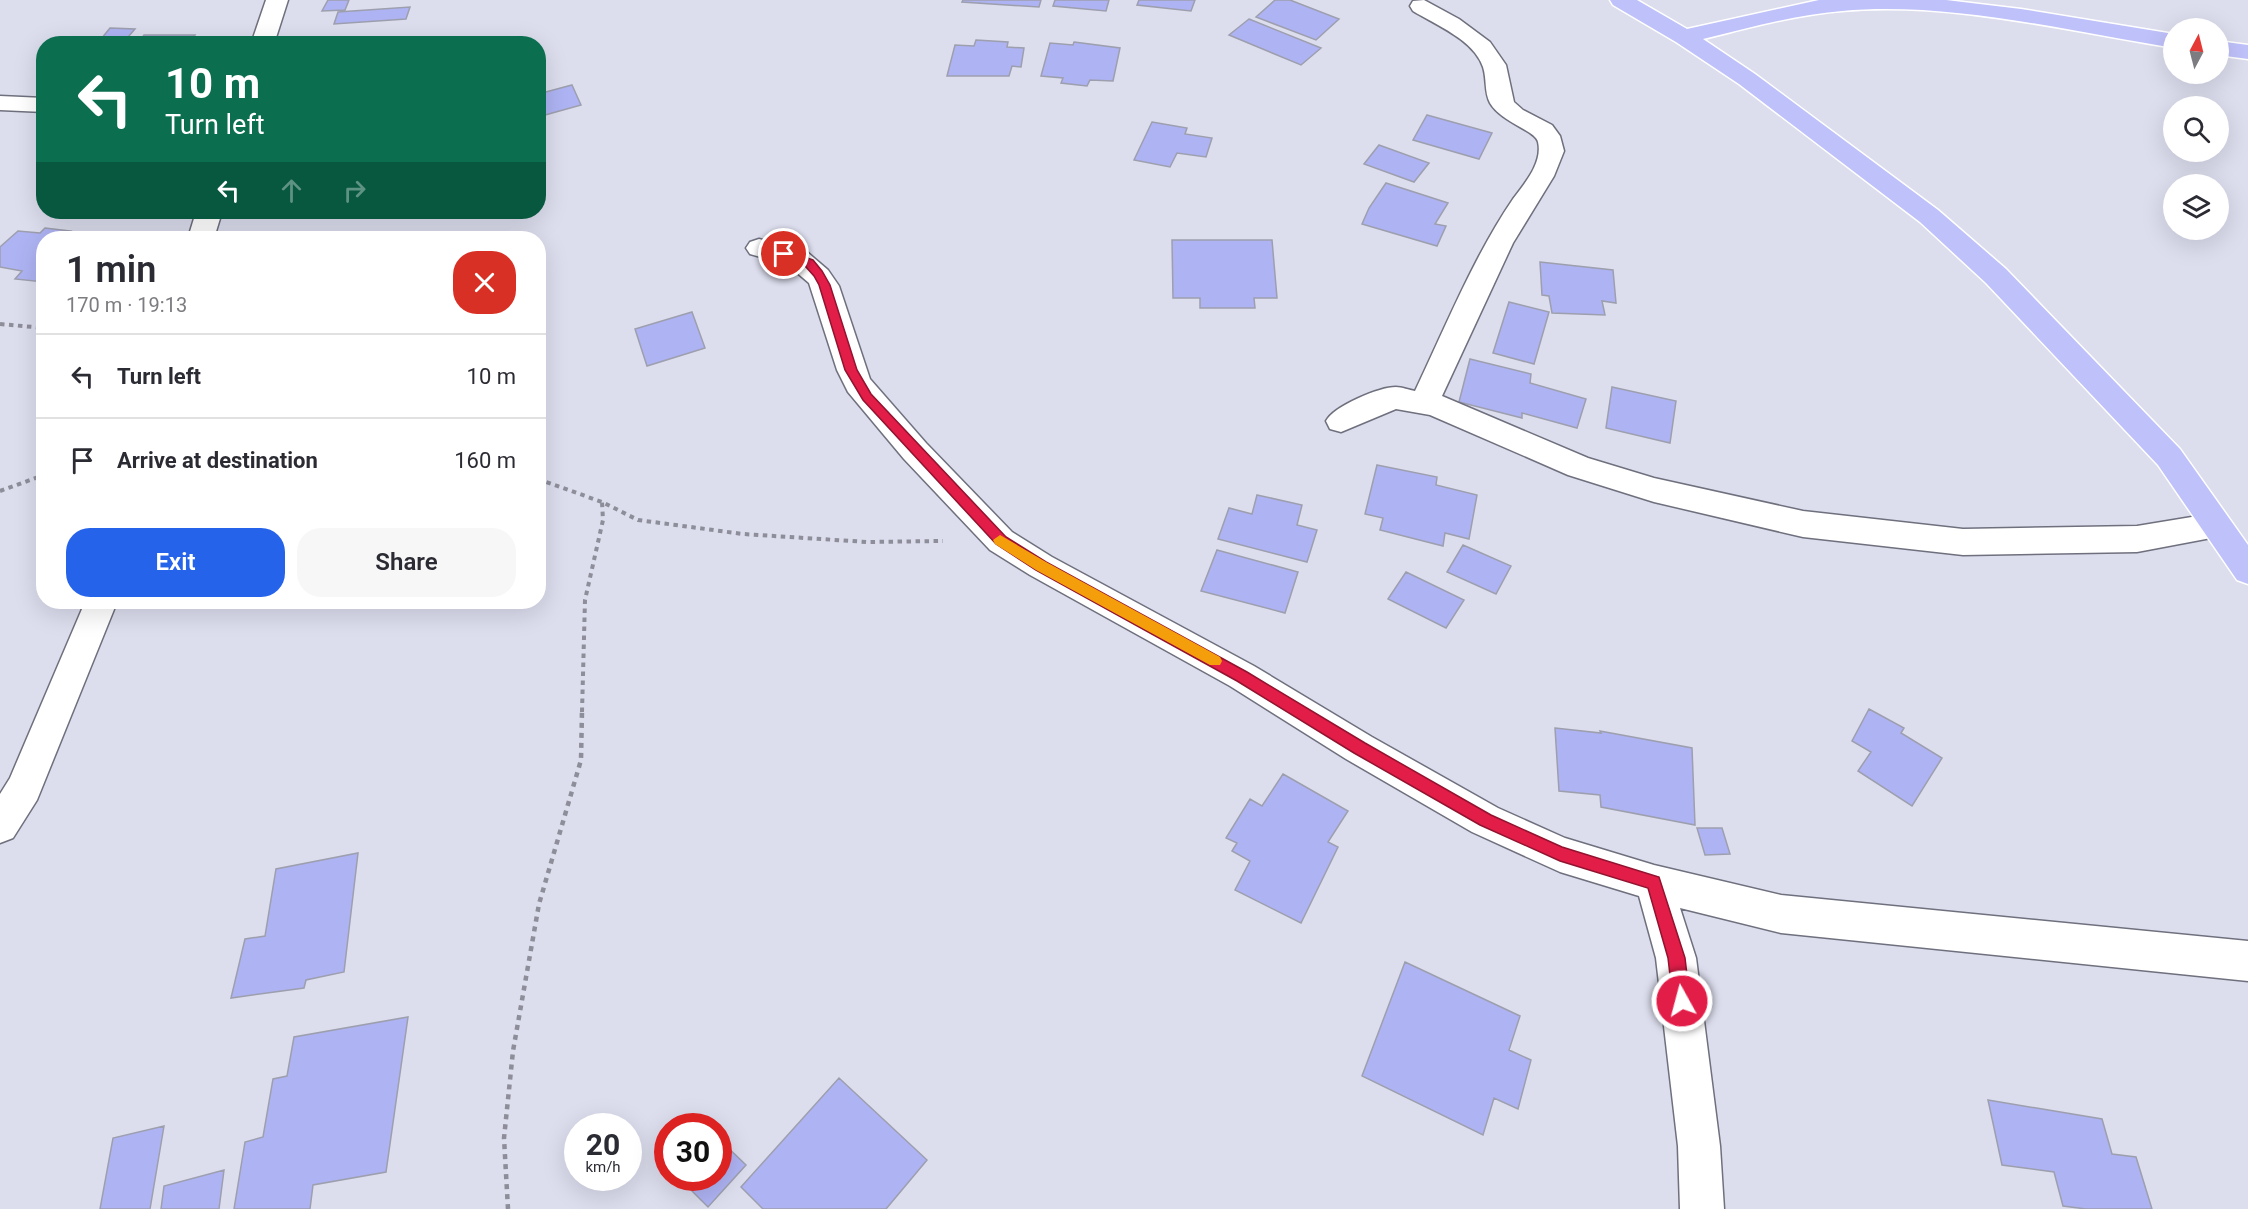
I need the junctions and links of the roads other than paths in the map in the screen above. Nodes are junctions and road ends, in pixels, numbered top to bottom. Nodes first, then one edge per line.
1 (277, 0) edge
2 (1621, 0) edge
3 (1421, 6) dead end
4 (264, 36) edge
5 (1684, 37) junction
6 (2163, 39) edge
7 (2229, 49) edge
8 (2248, 52) edge
9 (0, 103) edge
10 (36, 105) edge
11 (759, 248) dead end
12 (1424, 403) junction
13 (1341, 421) dead end
14 (2216, 526) junction
15 (2248, 572) edge
16 (98, 609) edge
17 (0, 826) edge
18 (1654, 882) junction
19 (2248, 961) edge
20 (1702, 1209) edge

1 - 4 street
2 - 5 main road
3 - 12 street
5 - 6 main road
5 - 14 main road
7 - 8 main road
9 - 10 street
11 - 18 street
12 - 13 street
12 - 14 street
14 - 15 main road
16 - 17 street
18 - 19 street
18 - 20 street

